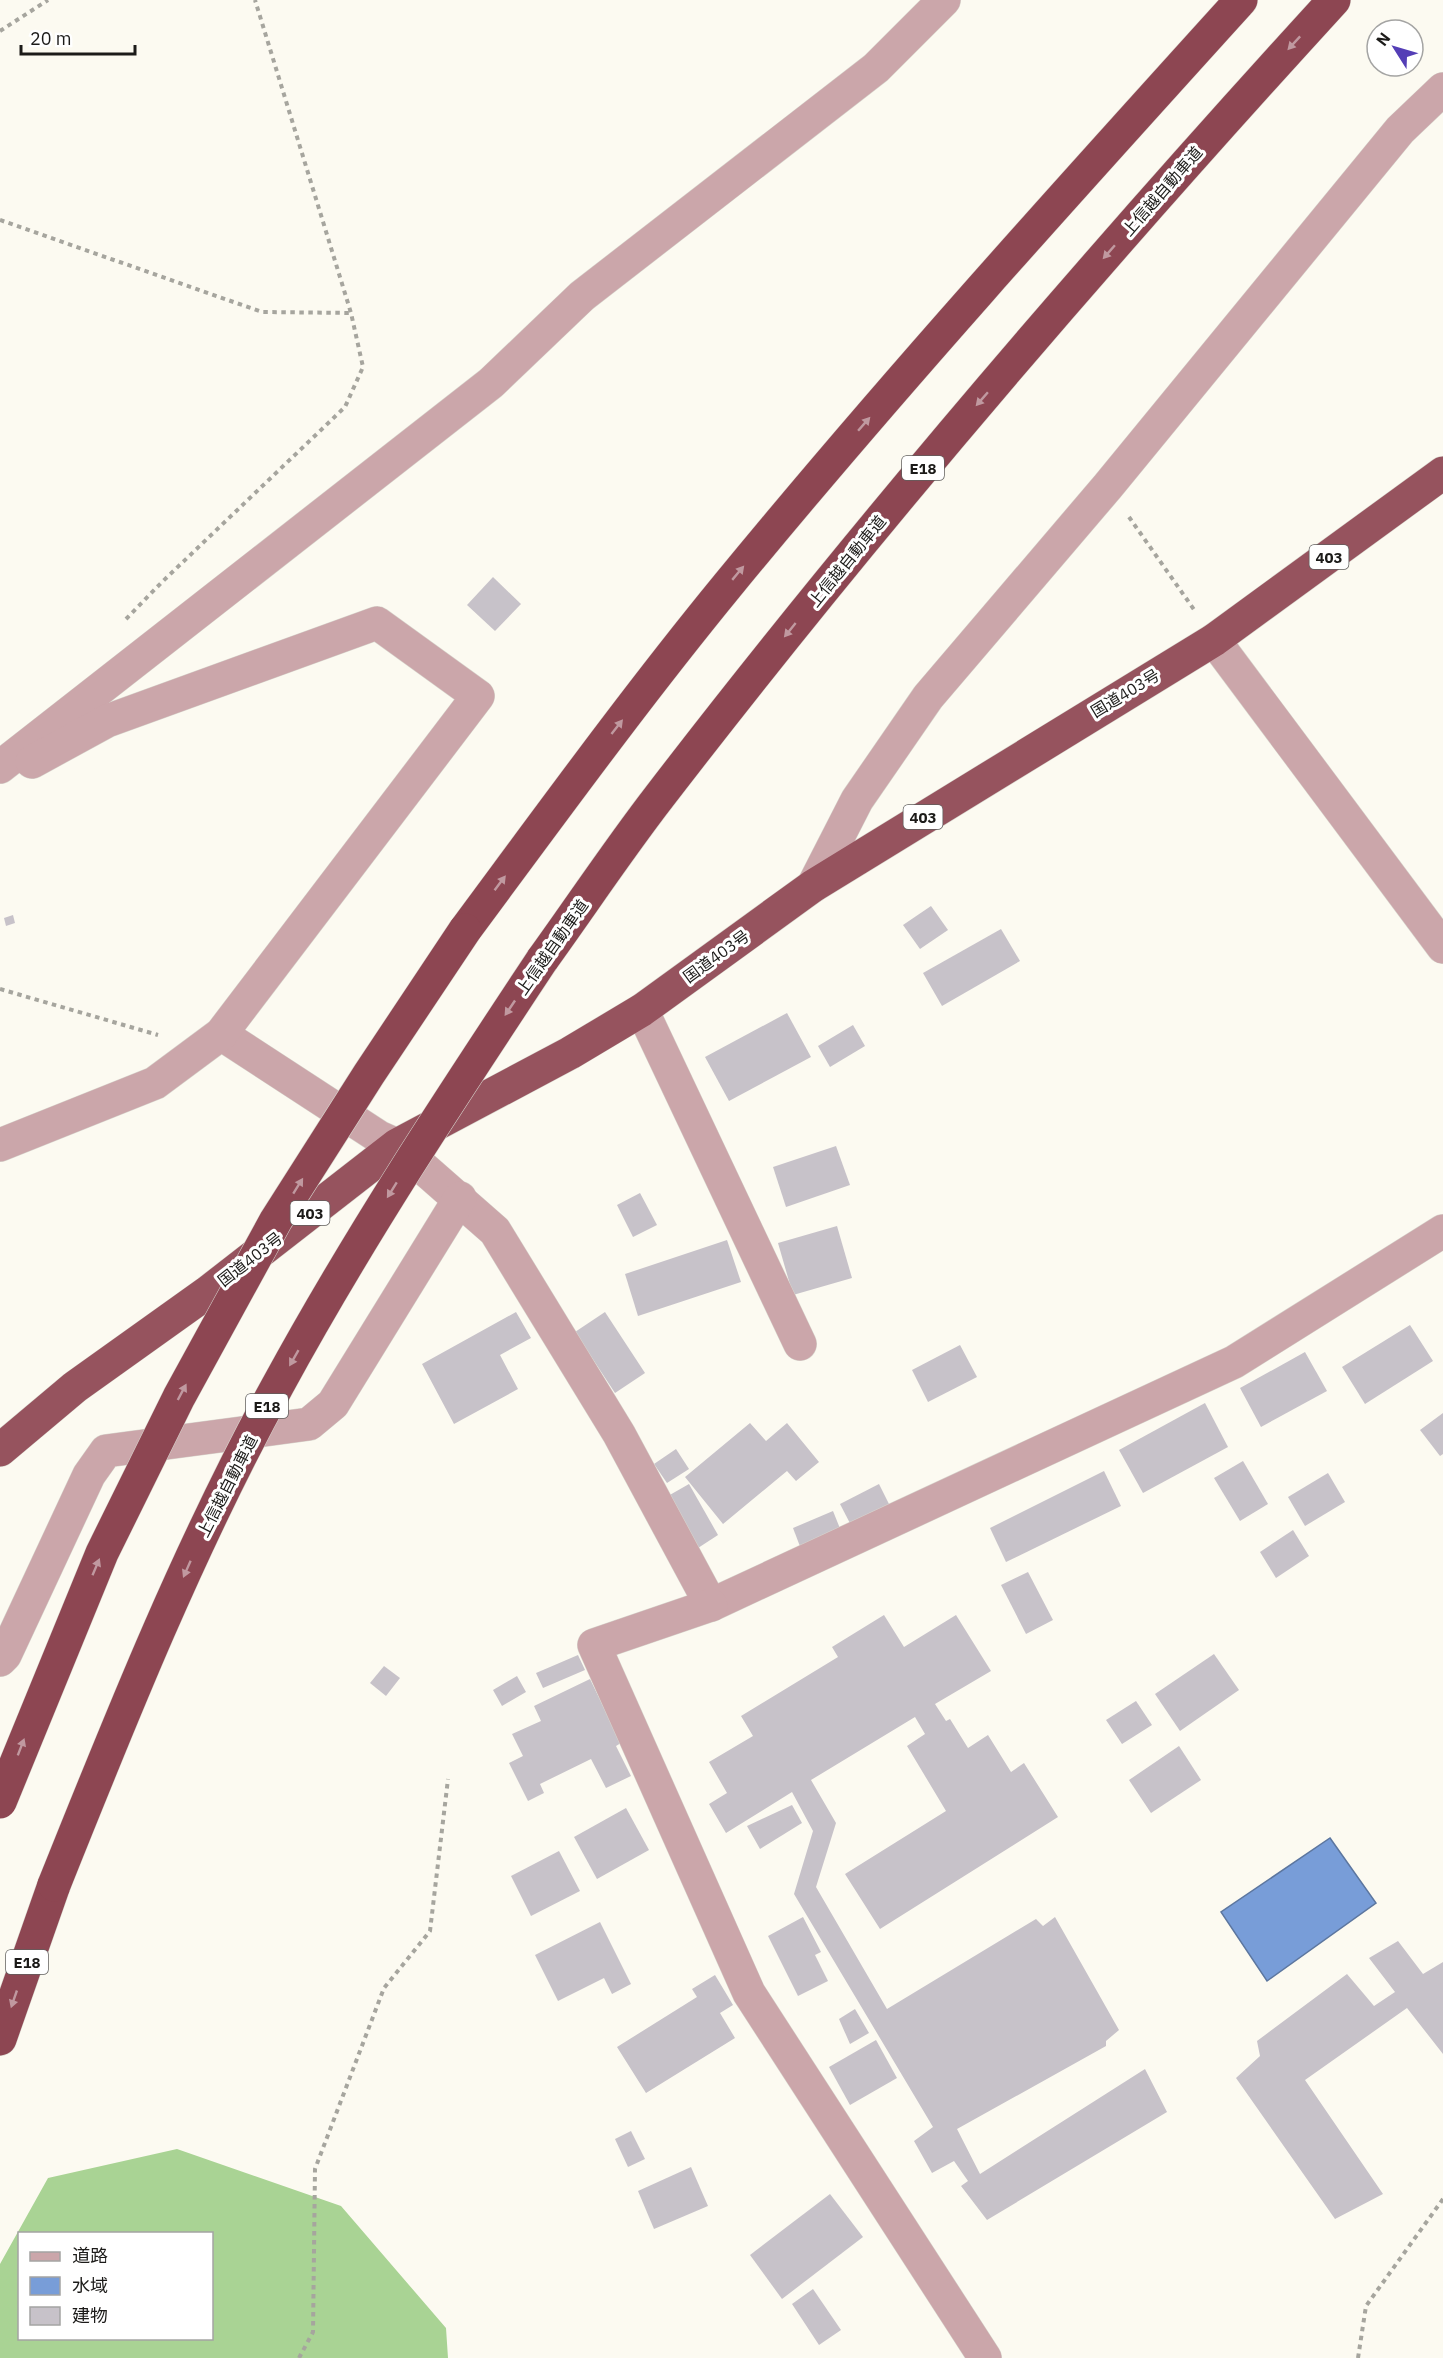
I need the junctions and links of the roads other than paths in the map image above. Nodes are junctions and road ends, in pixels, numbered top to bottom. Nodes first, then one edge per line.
1 (944, 0) edge
2 (1241, 0) edge
3 (1334, 0) edge
4 (1443, 89) edge
5 (1443, 474) edge
6 (1214, 640) junction
7 (0, 767) edge
8 (0, 779) edge
9 (813, 885) junction
10 (1443, 947) edge
11 (642, 1010) junction
12 (212, 1041) junction
13 (0, 1145) edge
14 (398, 1145) junction
15 (460, 1198) junction
16 (1443, 1232) edge
17 (800, 1344) dead end
18 (0, 1450) edge
19 (711, 1605) junction
20 (0, 1660) edge
21 (0, 1802) edge
22 (0, 2039) edge
23 (985, 2358) edge

1 - 7 street
21 -> 2 highway, bridge
3 -> 22 highway, 上信越自動車道 / E18, bridge
4 - 9 street
5 - 6 highway, 国道403号 / 403
6 - 9 highway, 国道403号 / 403
6 - 10 street
8 - 12 street
9 - 11 highway, 国道403号 / 403
11 - 14 highway, 国道403号 / 403
11 - 17 street
12 - 13 street
12 - 14 street
14 - 15 street
14 - 18 highway, 国道403号 / 403
15 - 19 street
15 - 20 street
16 - 19 street
19 - 23 street

